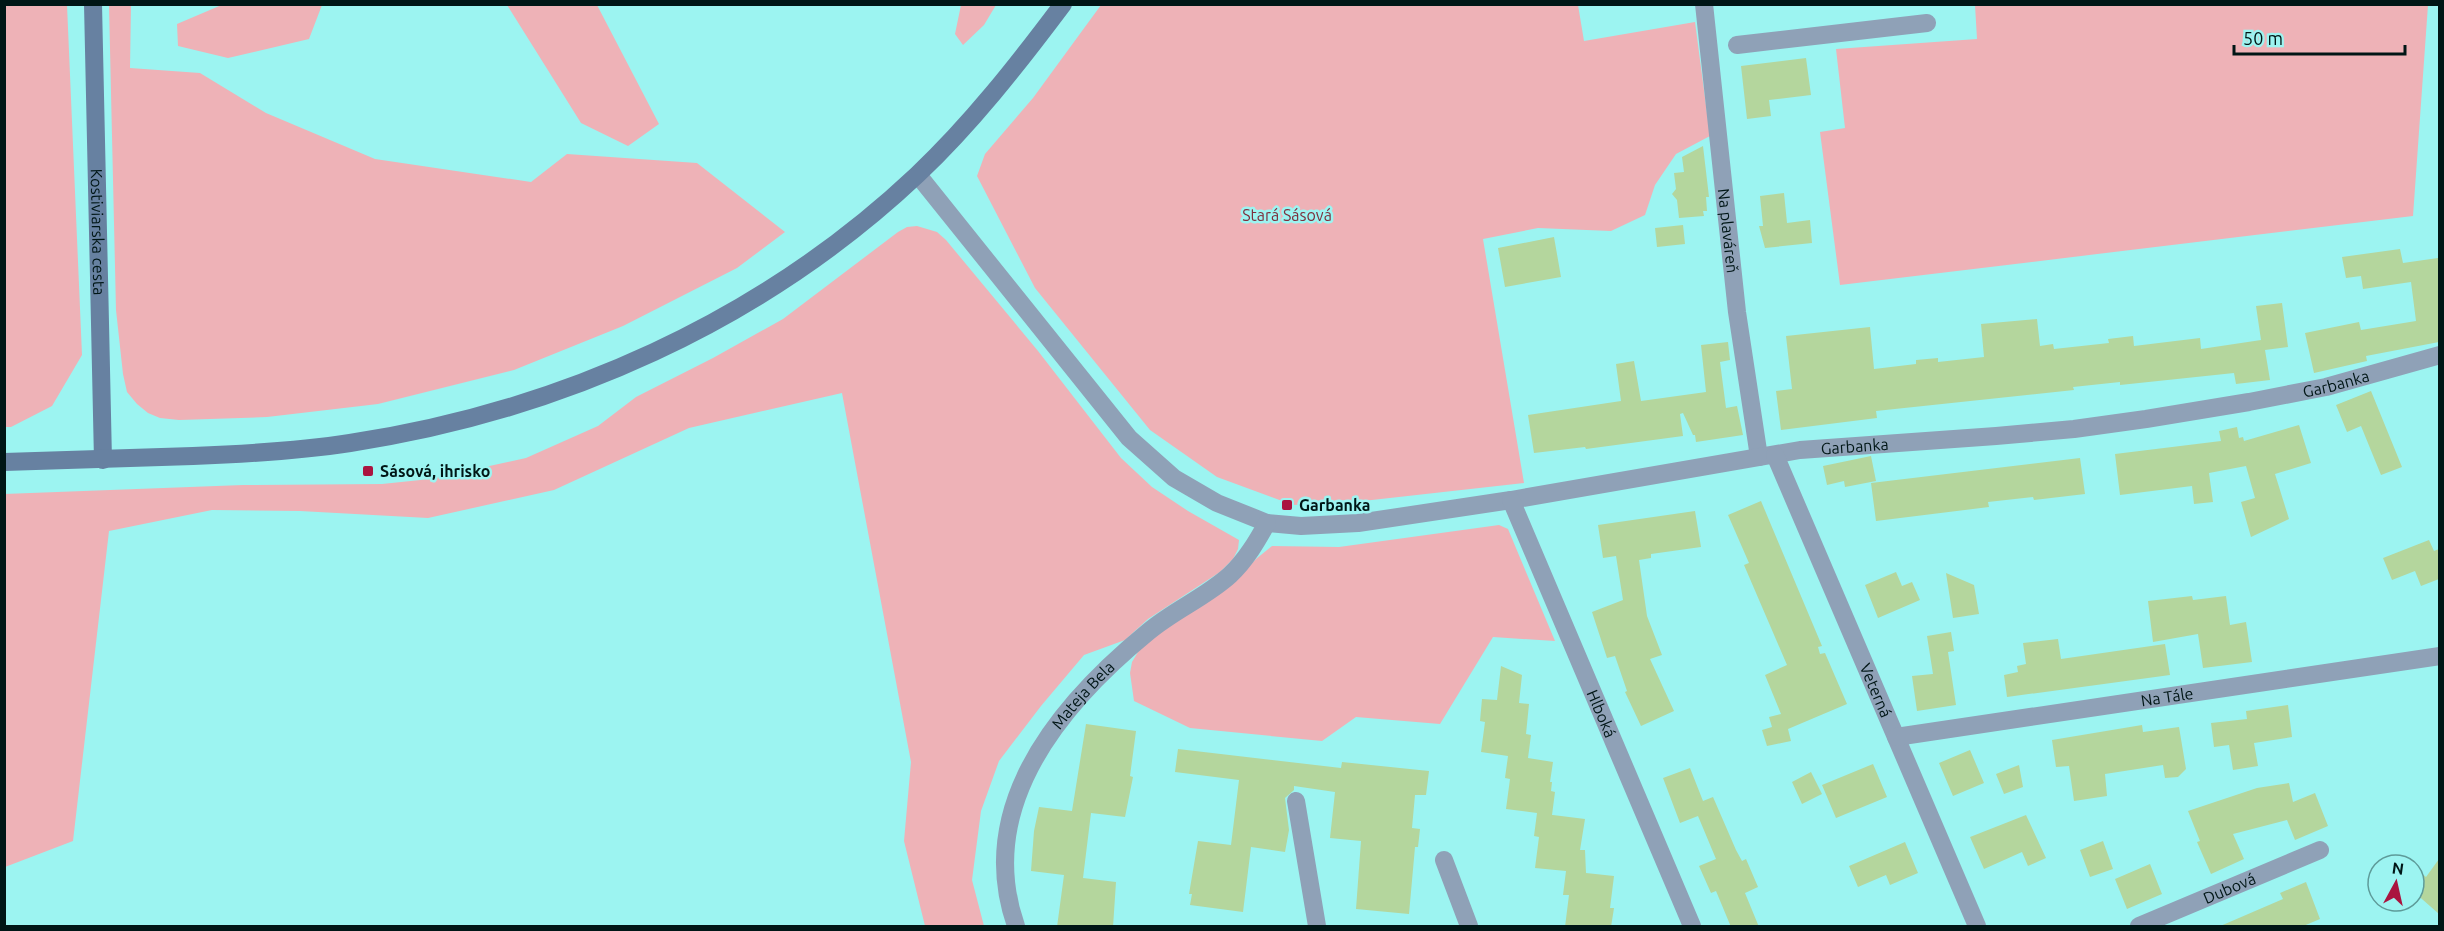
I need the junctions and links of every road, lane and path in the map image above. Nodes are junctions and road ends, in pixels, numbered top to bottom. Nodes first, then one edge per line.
1 (93, 4) edge
2 (1063, 4) edge
3 (1704, 4) edge
4 (1927, 23) dead end
5 (1737, 45) dead end
6 (918, 175) junction
7 (2439, 355) edge
8 (1767, 456) junction
9 (103, 460) junction
10 (4, 462) edge
11 (1511, 500) junction
12 (1267, 523) junction
13 (2439, 656) edge
14 (1896, 737) junction
15 (1296, 801) dead end
16 (2320, 850) dead end
17 (1444, 860) dead end
18 (1016, 927) edge
19 (1317, 927) edge
20 (1469, 927) edge
21 (1692, 927) edge
22 (1977, 927) edge
23 (2139, 927) edge

1 - 9 street, Kostiviarska cesta
2 - 6 street
3 - 8 street, Na plaváreň
4 - 5 street
6 - 9 street
6 - 12 street, Garbanka
7 - 8 street, Garbanka
8 - 11 street, Garbanka
8 - 14 street, Veterná
9 - 10 street
11 - 12 street, Garbanka
11 - 21 street, Hlboká
12 - 18 street, Mateja Bela
13 - 14 street, Na Tále
14 - 22 street, Veterná
15 - 19 street
16 - 23 street, Dubová
17 - 20 street

